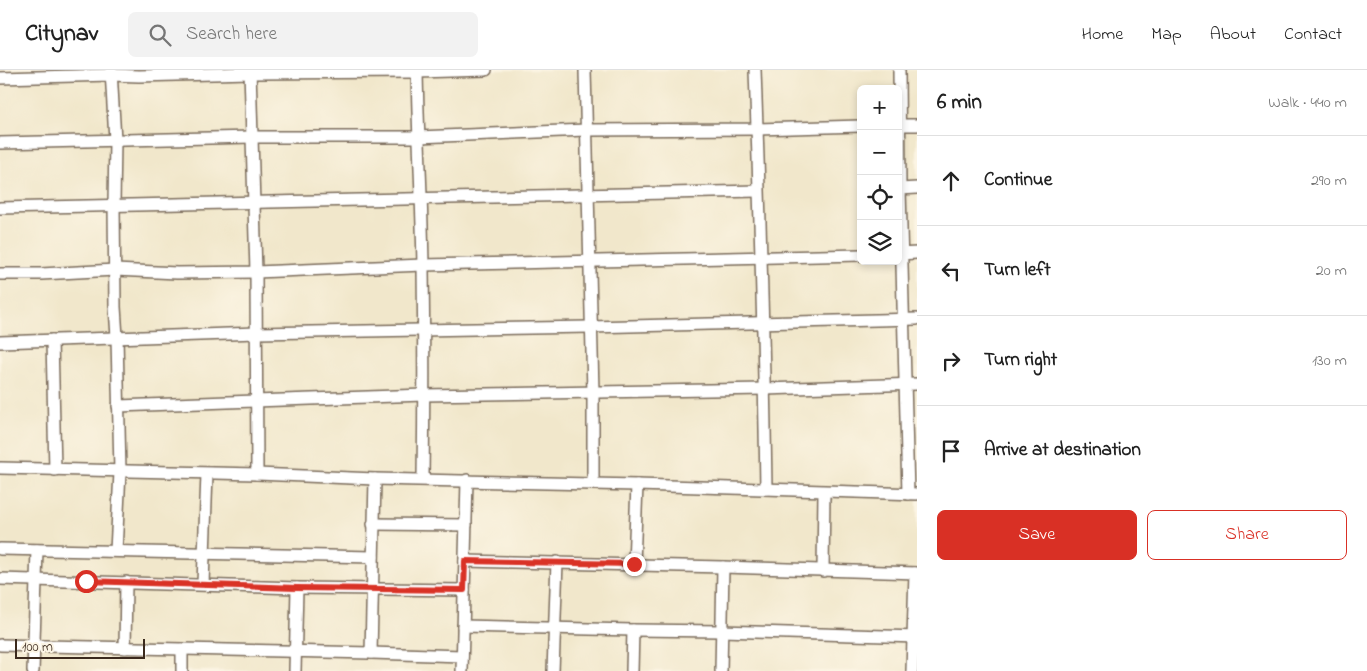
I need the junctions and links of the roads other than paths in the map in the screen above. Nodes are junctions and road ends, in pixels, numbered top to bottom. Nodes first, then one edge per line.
1 (486, 70) edge
2 (585, 70) edge
3 (755, 70) edge
4 (899, 70) edge
5 (250, 71) edge
6 (417, 71) edge
7 (111, 73) edge
8 (0, 78) edge
9 (899, 85) edge
10 (902, 125) edge
11 (917, 125) edge
12 (857, 126) edge
13 (757, 129) junction
14 (586, 130) junction
15 (899, 130) edge
16 (252, 136) junction
17 (418, 137) junction
18 (115, 140) junction
19 (0, 143) edge
20 (900, 175) edge
21 (917, 188) edge
22 (902, 189) edge
23 (758, 191) junction
24 (588, 195) junction
25 (420, 199) junction
26 (254, 202) junction
27 (114, 205) junction
28 (0, 208) edge
29 (917, 253) edge
30 (902, 254) edge
31 (857, 255) edge
32 (760, 258) junction
33 (589, 262) junction
34 (422, 265) junction
35 (901, 265) edge
36 (114, 270) junction
37 (256, 272) junction
38 (0, 274) edge
39 (903, 319) junction
40 (917, 319) edge
41 (763, 322) junction
42 (590, 327) junction
43 (423, 330) junction
44 (257, 332) junction
45 (117, 337) junction
46 (52, 340) junction
47 (0, 342) edge
48 (917, 384) edge
49 (905, 385) junction
50 (765, 389) junction
51 (593, 392) junction
52 (424, 395) junction
53 (257, 400) junction
54 (118, 406) junction
55 (0, 468) edge
56 (55, 470) junction
57 (120, 472) junction
58 (206, 474) junction
59 (257, 474) junction
60 (375, 479) junction
61 (423, 479) junction
62 (467, 480) junction
63 (593, 484) junction
64 (637, 485) junction
65 (766, 489) junction
66 (824, 492) junction
67 (912, 494) edge
68 (374, 524) junction
69 (466, 524) junction
70 (0, 549) edge
71 (37, 550) junction
72 (116, 551) junction
73 (204, 554) junction
74 (373, 557) junction
75 (465, 561) junction
76 (556, 562) junction
77 (634, 564) junction
78 (723, 567) junction
79 (823, 571) junction
80 (916, 573) edge
81 (0, 579) edge
82 (35, 580) junction
83 (126, 582) junction
84 (204, 584) junction
85 (297, 588) junction
86 (372, 588) junction
87 (464, 590) junction
88 (463, 626) junction
89 (555, 628) junction
90 (633, 630) junction
91 (722, 631) junction
92 (915, 637) edge
93 (0, 645) edge
94 (34, 646) junction
95 (125, 648) junction
96 (182, 649) junction
97 (295, 652) junction
98 (372, 653) junction
99 (462, 656) junction
100 (33, 671) edge
101 (182, 671) edge
102 (295, 671) edge
103 (462, 671) edge
104 (554, 671) edge
105 (632, 671) edge
106 (721, 671) edge
107 (912, 671) edge

1 - 6 street
2 - 14 street
3 - 13 street
4 - 9 street
5 - 6 street
5 - 7 street
5 - 16 street
6 - 17 street
7 - 8 street
7 - 18 street
10 - 11 street
12 - 13 street
13 - 14 street
13 - 23 street
14 - 17 street
14 - 24 street
15 - 20 street
16 - 17 street
16 - 18 street
16 - 26 street
17 - 25 street
18 - 19 street
18 - 27 street
21 - 22 street
23 - 24 street
23 - 32 street
24 - 25 street
24 - 33 street
25 - 26 street
25 - 34 street
26 - 27 street
26 - 37 street
27 - 28 street
27 - 36 street
29 - 30 street
31 - 32 street
32 - 33 street
32 - 41 street
33 - 34 street
33 - 42 street
34 - 37 street
34 - 43 street
35 - 39 street
36 - 37 street
36 - 38 street
36 - 45 street
37 - 44 street
39 - 40 street
39 - 41 street
39 - 49 street
41 - 42 street
41 - 50 street
42 - 43 street
42 - 51 street
43 - 44 street
43 - 52 street
44 - 45 street
44 - 53 street
45 - 46 street
45 - 54 street
46 - 47 street
46 - 56 street
48 - 49 street
49 - 50 street
49 - 67 street
50 - 51 street
50 - 65 street
51 - 52 street
51 - 63 street
52 - 53 street
52 - 61 street
53 - 54 street
53 - 59 street
54 - 57 street
55 - 56 street
56 - 57 street
57 - 58 street
57 - 72 street
58 - 59 street
58 - 73 street
59 - 60 street
60 - 61 street
60 - 68 street
61 - 62 street
62 - 63 street
62 - 69 street
63 - 64 street
64 - 65 street
64 - 77 street
65 - 66 street
66 - 67 street
66 - 79 street
68 - 69 street
68 - 74 street
69 - 75 street
70 - 71 street
71 - 72 street
71 - 82 street
72 - 73 street
73 - 74 street
73 - 84 street
74 - 86 street
75 - 76 street
75 - 87 street
76 - 77 street
76 - 89 street
77 - 78 street
78 - 79 street
78 - 91 street
79 - 80 street
80 - 92 street
81 - 82 street
82 - 83 street
82 - 94 street
83 - 84 street
83 - 95 street
84 - 85 street
85 - 86 street
85 - 97 street
86 - 87 street
86 - 98 street
87 - 88 street
88 - 89 street
88 - 99 street
89 - 90 street
89 - 104 street
90 - 91 street
90 - 105 street
91 - 92 street
91 - 106 street
92 - 107 street
93 - 94 street
94 - 95 street
94 - 100 street
95 - 96 street
96 - 97 street
96 - 101 street
97 - 98 street
97 - 102 street
98 - 99 street
99 - 103 street

